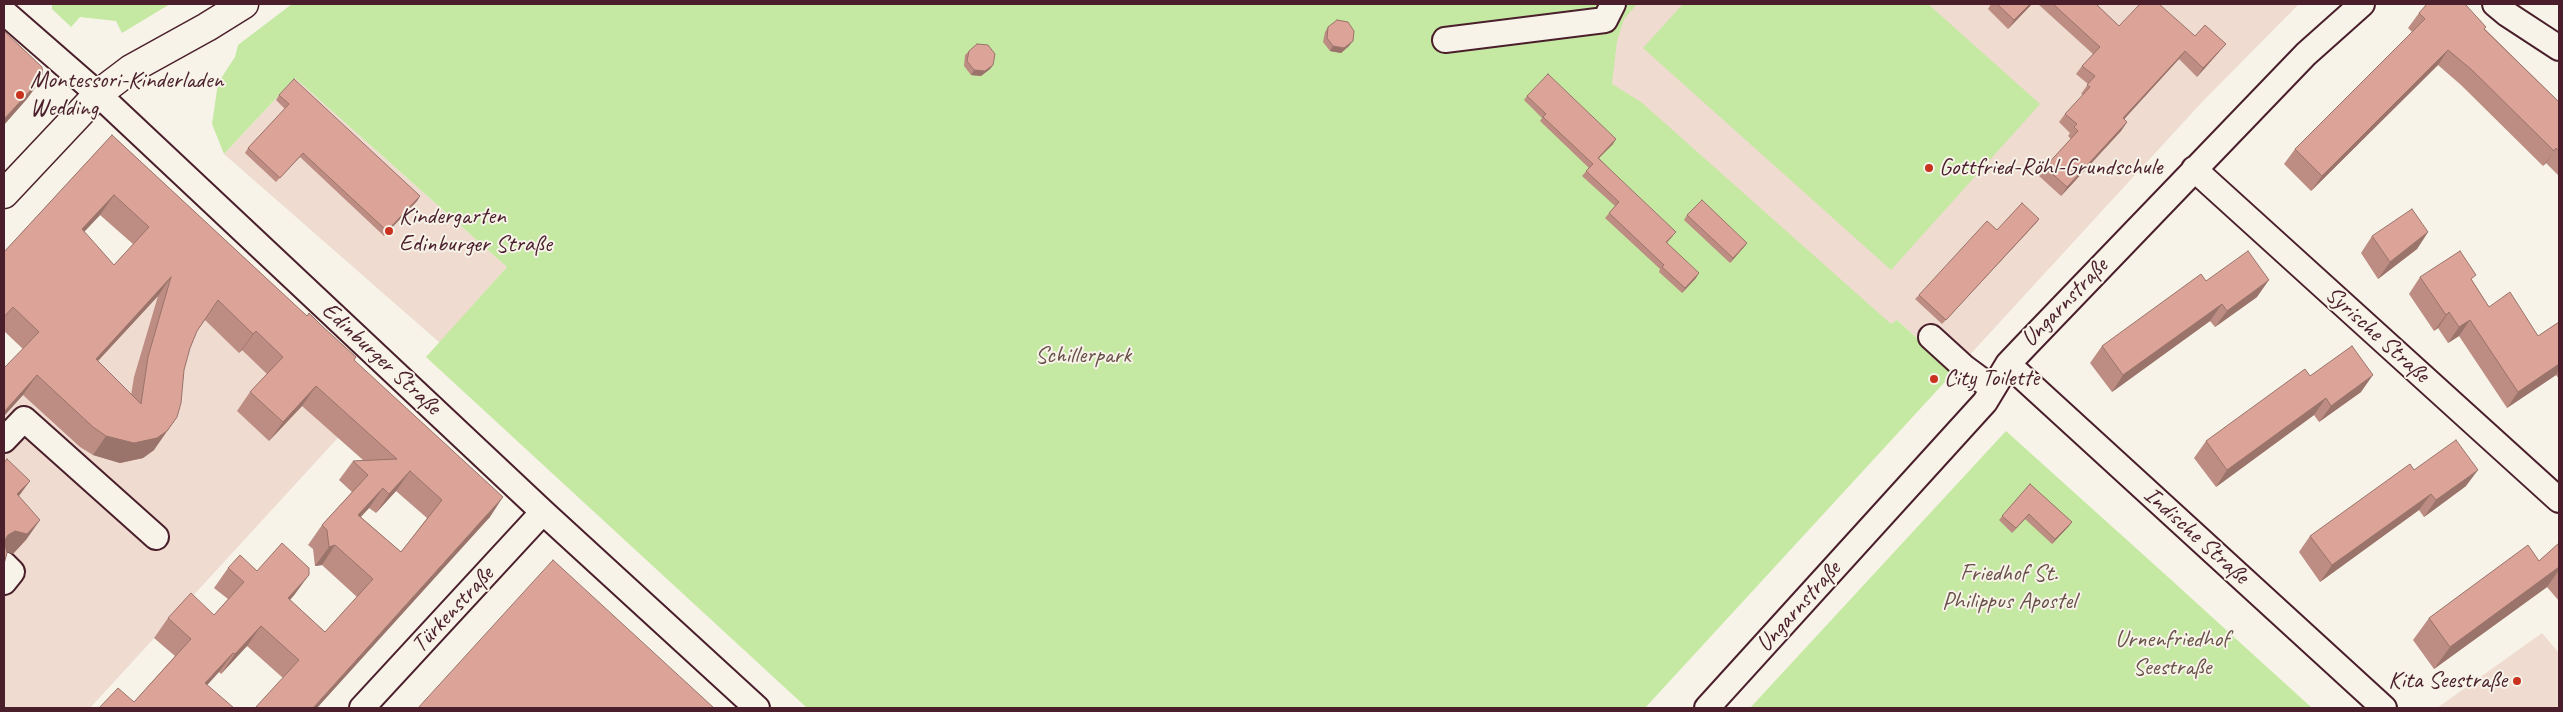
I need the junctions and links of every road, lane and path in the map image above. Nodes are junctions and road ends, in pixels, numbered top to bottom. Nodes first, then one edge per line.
1 (244, 4) edge
2 (1612, 4) edge
3 (2362, 4) edge
4 (2495, 4) edge
5 (4, 12) edge
6 (1445, 40) dead end
7 (2559, 48) edge
8 (98, 94) junction
9 (2194, 169) junction
10 (4, 194) edge
11 (1931, 337) dead end
12 (2008, 364) junction
13 (1992, 388) junction
14 (4, 440) edge
15 (2559, 500) edge
16 (543, 512) junction
17 (156, 537) dead end
18 (4, 564) edge
19 (4, 582) edge
20 (362, 708) edge
21 (757, 708) edge
22 (1707, 708) edge
23 (2384, 708) edge

1 - 8 main road
2 - 6 street
3 - 9 street, Ungarnstraße
4 - 7 street
5 - 8 street, Edinburger Straße
8 - 10 main road
8 - 16 street, Edinburger Straße
9 - 12 street, Ungarnstraße
9 - 15 street, Syrische Straße
11 - 13 street
12 - 13 street, Ungarnstraße
12 - 23 street, Indische Straße
13 - 22 street, Ungarnstraße
14 - 17 street
16 - 20 street, Türkenstraße
16 - 21 street, Edinburger Straße
18 - 19 street

